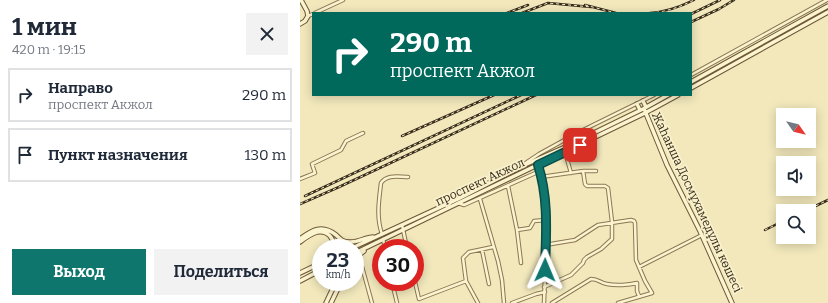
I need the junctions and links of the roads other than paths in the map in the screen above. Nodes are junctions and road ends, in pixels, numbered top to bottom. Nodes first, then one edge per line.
1 (301, 0) edge
2 (343, 0) edge
3 (827, 0) edge
4 (828, 6) edge
5 (318, 12) edge
6 (828, 12) edge
7 (312, 15) edge
8 (308, 16) junction
9 (300, 24) edge
10 (770, 38) junction
11 (773, 42) junction
12 (692, 74) edge
13 (692, 81) edge
14 (692, 87) edge
15 (652, 96) edge
16 (666, 96) edge
17 (676, 96) edge
18 (643, 101) junction
19 (637, 104) junction
20 (643, 109) junction
21 (645, 113) junction
22 (363, 133) dead end
23 (565, 152) junction
24 (538, 165) junction
25 (520, 167) junction
26 (540, 171) junction
27 (596, 171) dead end
28 (583, 172) junction
29 (571, 173) junction
30 (408, 177) dead end
31 (541, 177) junction
32 (300, 180) edge
33 (508, 186) junction
34 (480, 199) junction
35 (458, 203) junction
36 (547, 220) junction
37 (612, 222) junction
38 (402, 225) junction
39 (403, 230) junction
40 (517, 230) junction
41 (382, 234) junction
42 (702, 235) junction
43 (376, 236) junction
44 (332, 239) edge
45 (385, 239) edge
46 (405, 239) edge
47 (300, 241) edge
48 (364, 242) edge
49 (545, 245) junction
50 (370, 246) joint
51 (493, 247) junction
52 (364, 249) edge
53 (364, 250) edge
54 (482, 250) junction
55 (521, 263) dead end
56 (312, 267) edge
57 (638, 267) junction
58 (300, 273) edge
59 (312, 274) edge
60 (364, 274) edge
61 (300, 281) edge
62 (645, 281) junction
63 (466, 282) junction
64 (637, 283) junction
65 (489, 284) dead end
66 (544, 287) junction
67 (332, 291) edge
68 (337, 291) edge
69 (394, 291) edge
70 (417, 291) edge
71 (544, 292) junction
72 (639, 296) junction
73 (326, 303) edge
74 (331, 303) edge
75 (372, 303) edge
76 (397, 303) edge
77 (478, 303) edge
78 (504, 303) edge
79 (512, 303) edge
80 (544, 303) edge
81 (552, 303) edge
82 (618, 303) edge
83 (732, 303) edge

1 - 8 main road
2 - 5 street
3 - 12 street
4 - 10 main road
6 - 11 main road
7 - 8 street
8 - 9 main road
10 - 11 main road
10 - 13 main road
11 - 14 main road
15 - 18 street
16 - 20 main road, проспект Акжол
17 - 21 main road, проспект Акжол
18 - 19 street
18 - 20 main road
19 - 20 main road
19 - 25 street
20 - 21 main road, Жаһанша Досмұхамедұлы көшесі
20 - 25 main road, проспект Акжол
21 - 23 main road, проспект Акжол
21 - 42 main road, Жаһанша Досмұхамедұлы көшесі
22 - 32 street
23 - 24 main road, проспект Акжол
23 - 29 street
24 - 26 street
24 - 35 main road, проспект Акжол
25 - 38 main road, проспект Акжол
26 - 31 street
26 - 33 street
27 - 28 street
28 - 29 street
28 - 37 street
29 - 31 street
30 - 41 street
31 - 36 street
33 - 34 street
33 - 40 street
34 - 35 street
34 - 51 street
35 - 39 main road, проспект Акжол
36 - 40 street
36 - 49 street
37 - 49 street
37 - 57 street
37 - 66 street
38 - 39 street
38 - 41 main road, проспект Акжол
39 - 45 main road, проспект Акжол
39 - 46 street
40 - 55 street
41 - 43 main road, проспект Акжол
42 - 57 street
42 - 83 main road, Жаһанша Досмұхамедұлы көшесі
43 - 47 main road
43 - 48 main road, проспект Акжол
44 - 47 main road
49 - 66 street
50 - 52 main road, проспект Акжол
50 - 53 main road
51 - 54 street
51 - 78 street
54 - 63 street
54 - 65 street
56 - 58 main road
57 - 62 street
59 - 61 main road
60 - 75 street
62 - 64 street
62 - 72 street
63 - 70 street
63 - 77 street
64 - 72 street
64 - 81 street
66 - 71 street
67 - 73 main road
68 - 74 main road
69 - 76 street
71 - 79 street
71 - 80 street
72 - 82 street

